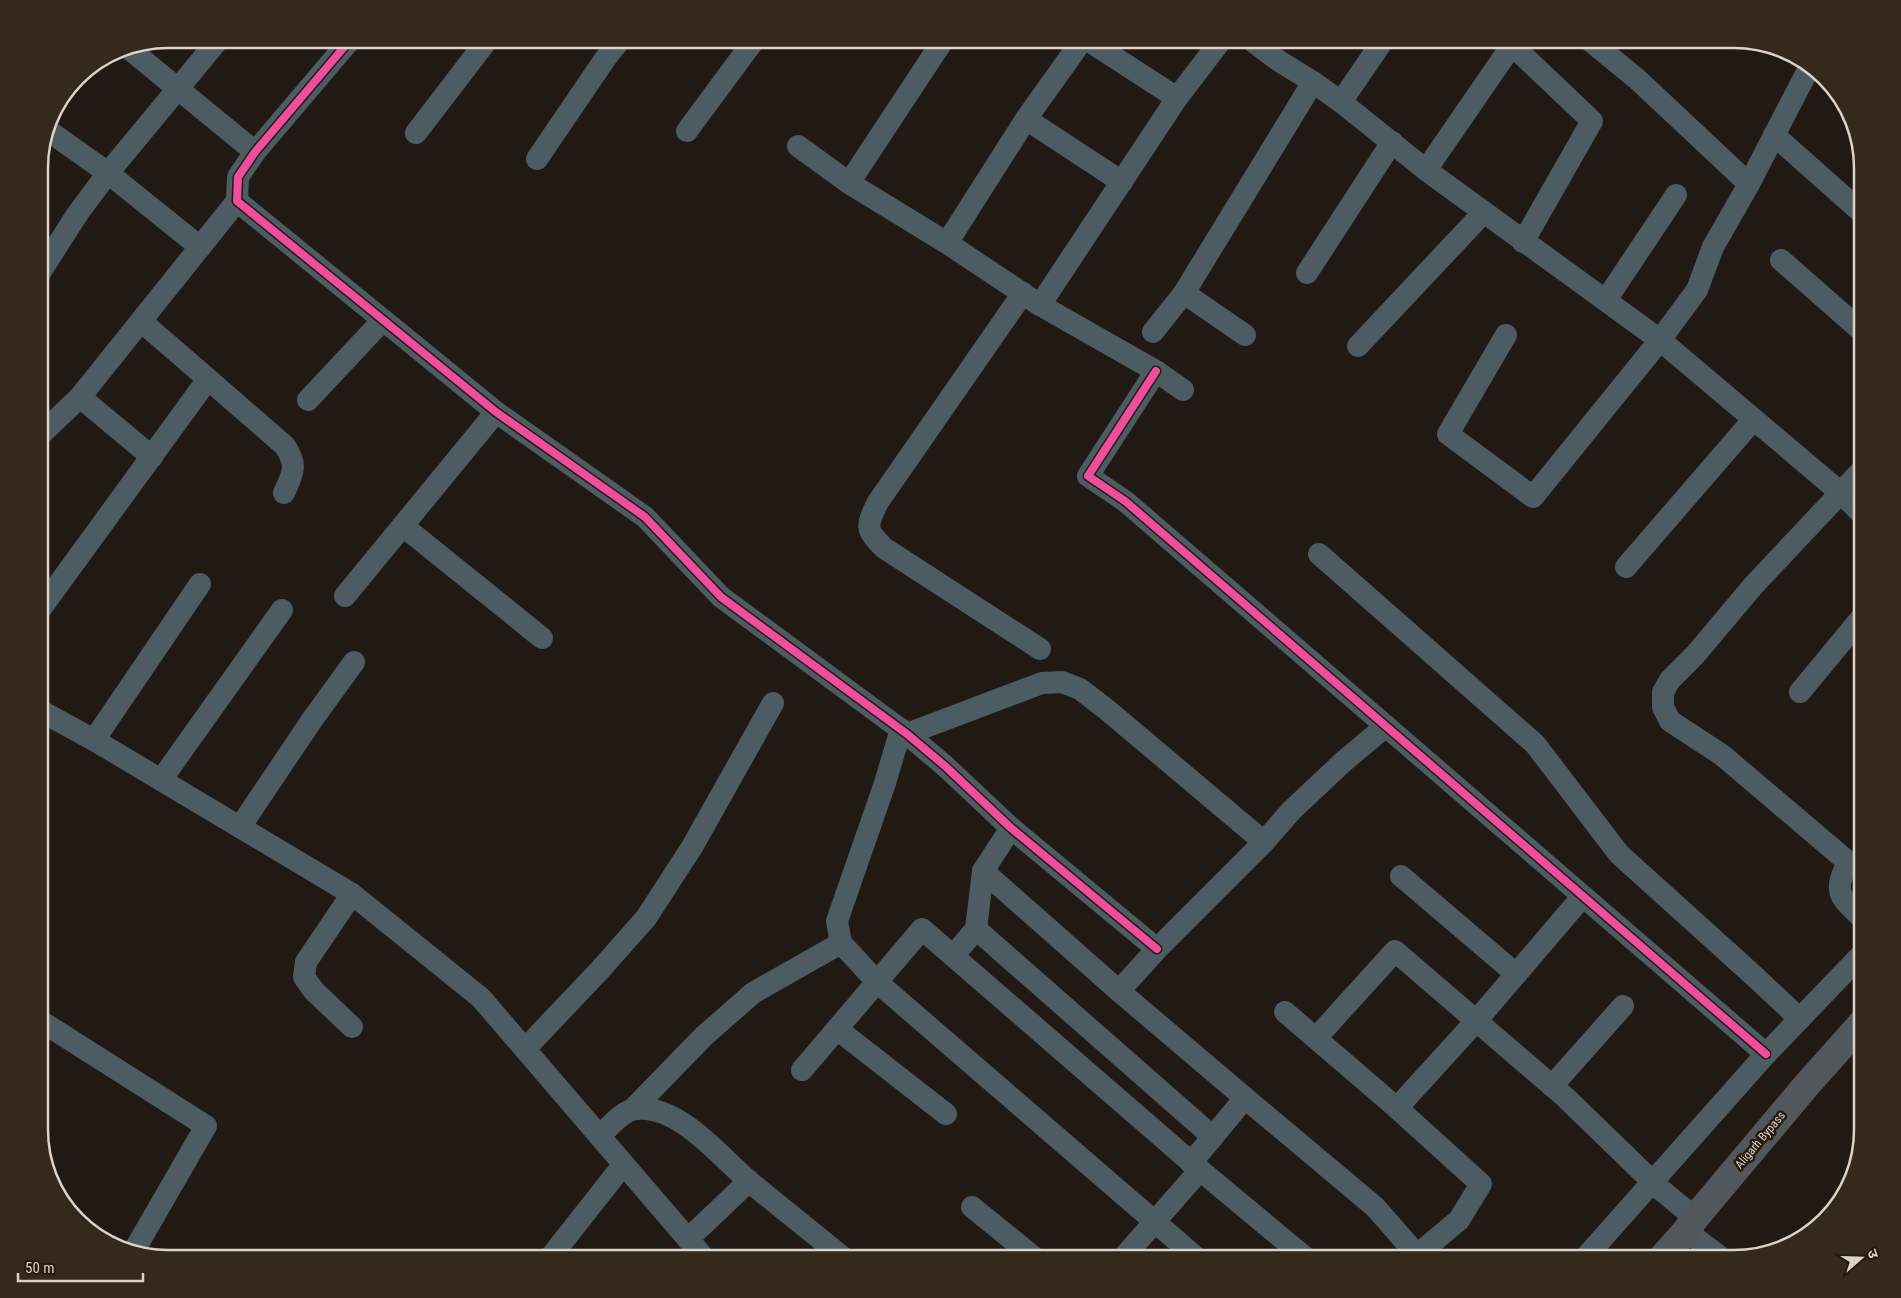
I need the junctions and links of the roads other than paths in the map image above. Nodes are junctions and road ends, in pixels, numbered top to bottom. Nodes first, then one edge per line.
1 (211, 48) edge
2 (343, 48) edge
3 (481, 48) edge
4 (614, 48) edge
5 (748, 48) edge
6 (938, 48) edge
7 (1077, 48) edge
8 (1098, 48) edge
9 (1215, 48) edge
10 (1262, 48) edge
11 (1378, 48) edge
12 (1505, 48) edge
13 (1515, 48) edge
14 (1599, 48) edge
15 (134, 53) edge
16 (1807, 73) edge
17 (1313, 82) junction
18 (178, 88) junction
19 (1177, 98) junction
20 (1341, 102) junction
21 (1026, 119) junction
22 (687, 131) dead end
23 (416, 133) dead end
24 (53, 134) edge
25 (1774, 135) junction
26 (1392, 142) junction
27 (798, 146) dead end
28 (255, 152) junction
29 (537, 159) dead end
30 (1426, 170) junction
31 (108, 173) junction
32 (1122, 182) junction
33 (849, 183) junction
34 (1749, 184) junction
35 (1676, 195) dead end
36 (237, 201) junction
37 (1854, 206) edge
38 (1484, 212) junction
39 (1523, 242) junction
40 (947, 243) junction
41 (200, 247) junction
42 (48, 260) edge
43 (1781, 260) dead end
44 (1307, 273) dead end
45 (1184, 294) junction
46 (1031, 299) junction
47 (1606, 300) junction
48 (384, 320) junction
49 (142, 322) junction
50 (1854, 325) edge
51 (1153, 332) dead end
52 (1245, 335) dead end
53 (1506, 335) dead end
54 (1660, 340) junction
55 (1358, 346) dead end
56 (1156, 372) junction
57 (208, 379) junction
58 (1183, 390) dead end
59 (80, 397) junction
60 (308, 400) dead end
61 (496, 412) junction
62 (1752, 420) junction
63 (48, 427) edge
64 (152, 457) junction
65 (1854, 479) edge
66 (284, 493) dead end
67 (1841, 493) junction
68 (1854, 506) edge
69 (403, 526) junction
70 (1319, 554) dead end
71 (1626, 567) dead end
72 (200, 584) dead end
73 (345, 596) dead end
74 (48, 599) edge
75 (282, 610) dead end
76 (1854, 627) edge
77 (542, 638) dead end
78 (1040, 649) dead end
79 (354, 662) dead end
80 (1800, 692) dead end
81 (773, 703) dead end
82 (48, 715) edge
83 (1386, 726) junction
84 (904, 732) junction
85 (94, 740) junction
86 (161, 780) junction
87 (240, 827) junction
88 (1011, 828) junction
89 (1264, 842) junction
90 (983, 870) junction
91 (1401, 876) dead end
92 (352, 894) junction
93 (1582, 897) junction
94 (1854, 910) edge
95 (976, 928) junction
96 (841, 943) junction
97 (1157, 949) junction
98 (953, 956) junction
99 (1854, 962) edge
100 (1516, 974) junction
101 (877, 982) junction
102 (1119, 991) junction
103 (1623, 1006) dead end
104 (1285, 1012) dead end
105 (1800, 1019) junction
106 (1477, 1020) junction
107 (48, 1026) edge
108 (352, 1027) dead end
109 (837, 1029) junction
110 (1854, 1032) edge
111 (1316, 1038) junction
112 (525, 1049) junction
113 (1766, 1054) junction
114 (802, 1070) dead end
115 (1552, 1086) junction
116 (1245, 1098) junction
117 (1397, 1108) junction
118 (633, 1109) junction
119 (946, 1114) dead end
120 (600, 1136) junction
121 (1213, 1136) junction
122 (623, 1165) junction
123 (1195, 1166) junction
124 (749, 1181) junction
125 (1656, 1185) junction
126 (972, 1206) dead end
127 (1688, 1219) junction
128 (1155, 1221) junction
129 (688, 1239) junction
130 (136, 1246) edge
131 (556, 1250) edge
132 (697, 1250) edge
133 (834, 1250) edge
134 (1025, 1250) edge
135 (1130, 1250) edge
136 (1188, 1250) edge
137 (1296, 1250) edge
138 (1414, 1250) edge
139 (1427, 1250) edge
140 (1593, 1250) edge
141 (1667, 1250) edge
142 (1715, 1250) edge

1 - 18 street
2 - 28 street
3 - 23 street
4 - 29 street
5 - 22 street
6 - 33 street
7 - 21 street
8 - 19 street
9 - 19 street
10 - 17 street
11 - 20 street
12 - 30 street
13 - 39 street
14 - 34 street
15 - 18 street
16 - 25 street
17 - 20 street
17 - 45 street
18 - 28 street
18 - 31 street
19 - 32 street
20 - 26 street
21 - 32 street
21 - 40 street
24 - 31 street
25 - 34 street
25 - 37 street
26 - 30 street
26 - 44 street
27 - 33 street
28 - 36 street
30 - 38 street
31 - 41 street
31 - 42 street
32 - 46 street
33 - 40 street
34 - 54 street
35 - 47 street
36 - 41 street
36 - 48 street
38 - 39 street
38 - 55 street
39 - 47 street
40 - 46 street
41 - 49 street
43 - 50 street
45 - 51 street
45 - 52 street
46 - 56 street
46 - 78 street
47 - 54 street
48 - 60 street
48 - 61 street
49 - 57 street
49 - 59 street
53 - 54 street
54 - 62 street
56 - 58 street
56 - 83 street
57 - 64 street
57 - 66 street
59 - 63 street
59 - 64 street
61 - 69 street
61 - 84 street
62 - 67 street
62 - 71 street
64 - 74 street
65 - 67 street
67 - 68 street
67 - 94 street
69 - 73 street
69 - 77 street
70 - 105 street
72 - 85 street
75 - 86 street
76 - 80 street
79 - 87 street
81 - 112 street
82 - 85 street
83 - 89 street
83 - 93 street
84 - 88 street
84 - 89 street
84 - 96 street
85 - 86 street
86 - 87 street
87 - 92 street
88 - 90 street
88 - 97 street
89 - 97 street
90 - 95 street
90 - 102 street
91 - 100 street
92 - 108 street
92 - 112 street
93 - 100 street
93 - 113 street
95 - 98 street
95 - 121 street
96 - 101 street
96 - 118 street
97 - 102 street
98 - 101 street
98 - 123 street
99 - 105 street
100 - 106 street
101 - 109 street
101 - 128 street
102 - 116 street
103 - 115 street
104 - 111 street
105 - 113 street
106 - 111 street
106 - 115 street
106 - 117 street
107 - 130 street
109 - 114 street
109 - 119 street
110 - 127 highway, Aligarh Bypass
111 - 117 street
112 - 120 street
113 - 125 street
115 - 125 street
116 - 121 street
116 - 138 street
117 - 139 street
118 - 120 street
118 - 124 street
120 - 122 street
121 - 123 street
122 - 129 street
122 - 131 street
123 - 128 street
123 - 137 street
124 - 129 street
124 - 133 street
125 - 127 street
125 - 140 street
126 - 134 street
127 - 141 highway, Aligarh Bypass
127 - 142 street
128 - 135 street
128 - 136 street
129 - 132 street

